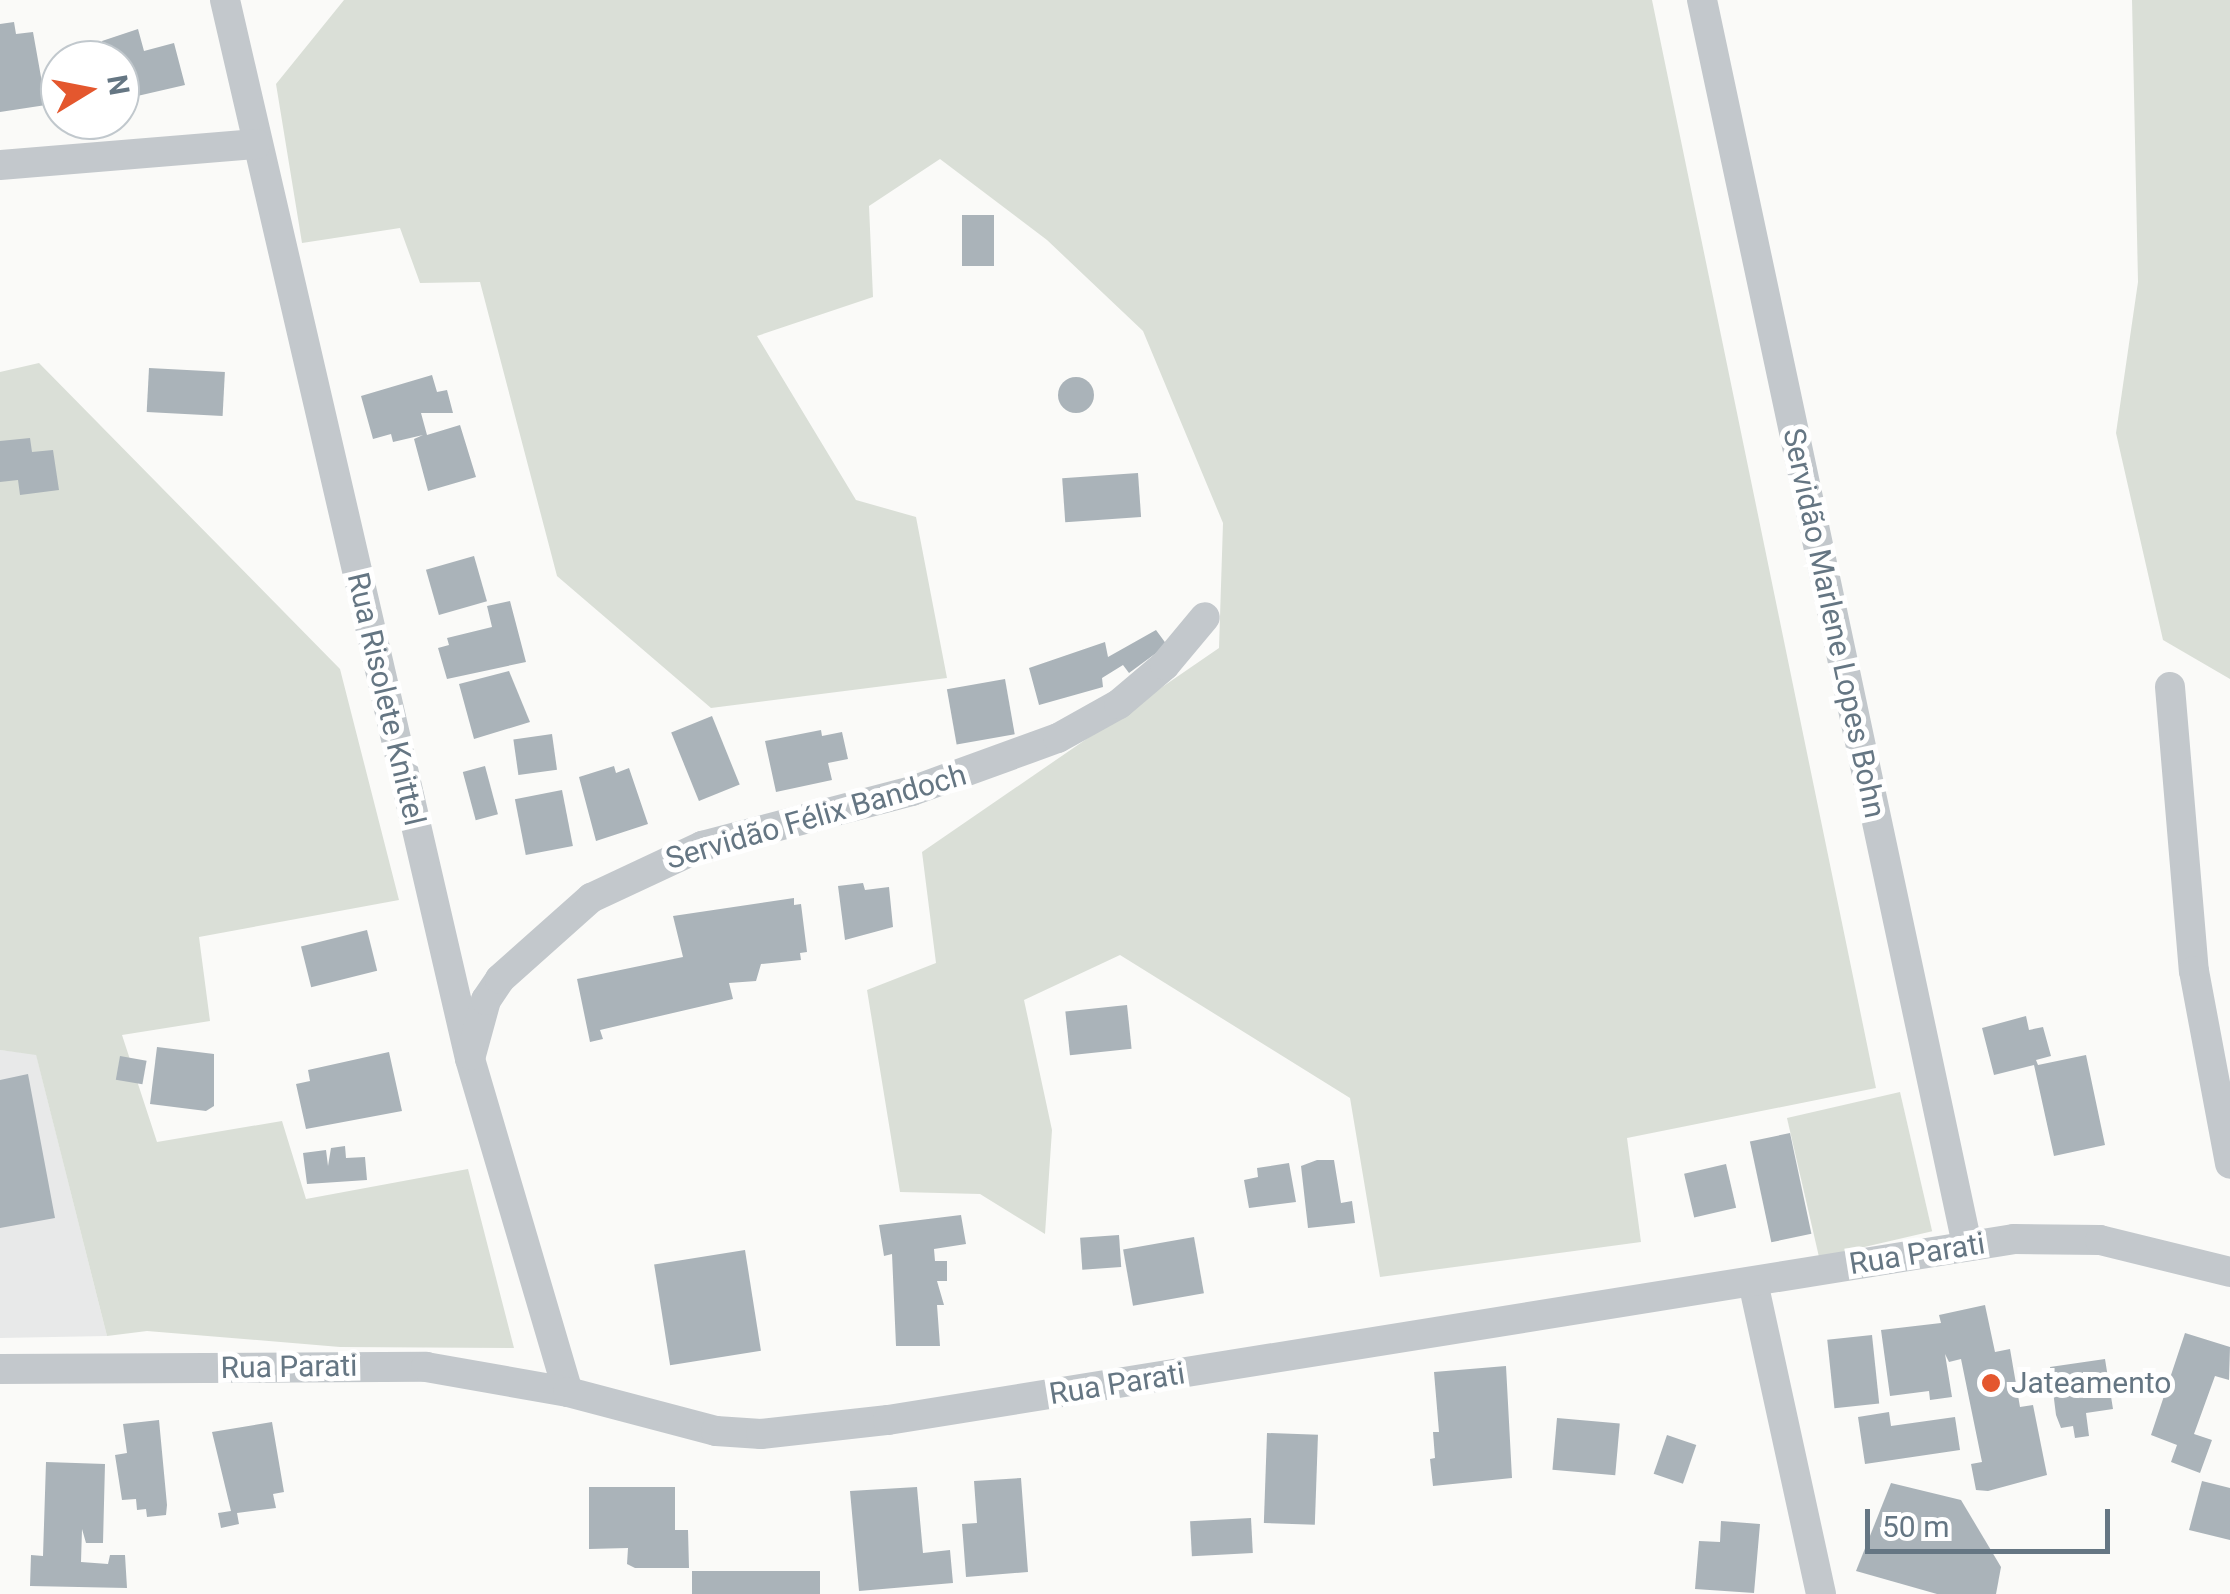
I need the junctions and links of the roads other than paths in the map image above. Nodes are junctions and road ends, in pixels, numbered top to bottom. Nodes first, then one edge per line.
1 (226, 0) edge
2 (1702, 0) edge
3 (256, 144) junction
4 (0, 165) edge
5 (1205, 617) dead end
6 (2170, 687) dead end
7 (470, 1058) junction
8 (2230, 1164) edge
9 (1966, 1245) junction
10 (2230, 1272) edge
11 (1754, 1282) junction
12 (0, 1369) edge
13 (568, 1392) junction
14 (1821, 1594) edge

1 - 3 street, Rua Risolete Knittel
2 - 9 street, Servidão Marlene Lopes Bohn
3 - 4 street
3 - 7 street, Rua Risolete Knittel
5 - 7 street, Servidão Félix Bandoch
6 - 8 street
7 - 13 street, Rua Risolete Knittel
9 - 10 street, Rua Parati
9 - 11 street, Rua Parati
11 - 13 street, Rua Parati
11 - 14 street
12 - 13 street, Rua Parati

